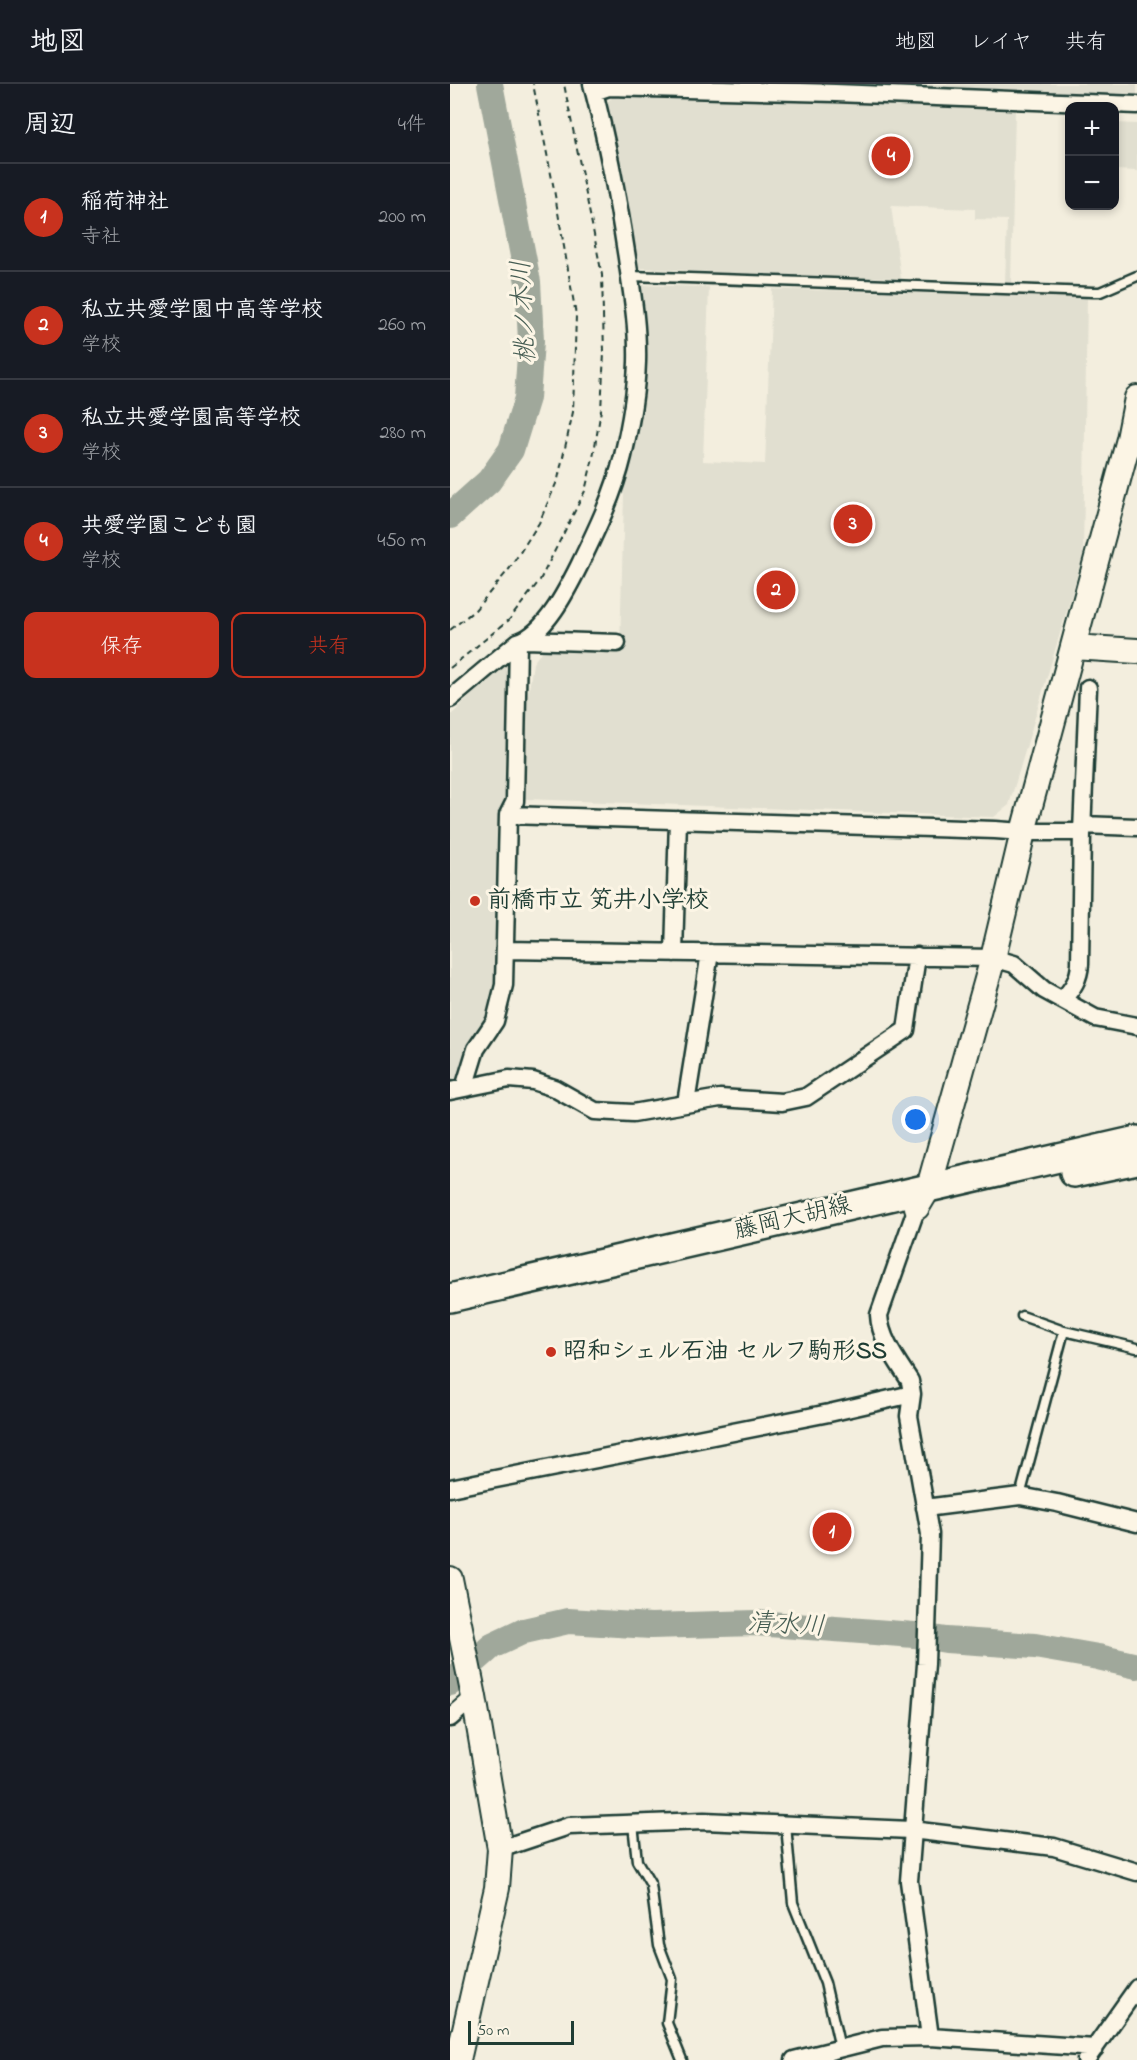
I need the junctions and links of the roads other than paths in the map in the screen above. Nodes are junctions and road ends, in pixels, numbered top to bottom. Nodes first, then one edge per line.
1 (592, 88) edge
2 (1137, 105) edge
3 (630, 276) junction
4 (1137, 276) edge
5 (1137, 398) edge
6 (1130, 464) edge
7 (522, 641) junction
8 (617, 643) dead end
9 (1073, 647) junction
10 (1137, 651) edge
11 (1088, 688) dead end
12 (450, 699) edge
13 (508, 815) junction
14 (678, 820) junction
15 (1137, 827) edge
16 (1082, 828) junction
17 (1023, 832) junction
18 (506, 950) junction
19 (674, 953) junction
20 (711, 953) junction
21 (917, 956) junction
22 (993, 958) junction
23 (1063, 999) junction
24 (1137, 1026) edge
25 (457, 1089) edge
26 (686, 1103) junction
27 (1137, 1140) edge
28 (1137, 1160) edge
29 (923, 1197) junction
30 (450, 1298) edge
31 (450, 1315) edge
32 (1022, 1316) dead end
33 (1064, 1331) junction
34 (1137, 1348) edge
35 (912, 1394) junction
36 (450, 1488) edge
37 (1020, 1496) junction
38 (925, 1508) junction
39 (1137, 1523) edge
40 (450, 1579) edge
41 (474, 1696) junction
42 (450, 1718) edge
43 (633, 1824) junction
44 (786, 1825) junction
45 (911, 1830) junction
46 (500, 1849) junction
47 (1137, 1872) edge
48 (1137, 1988) edge
49 (930, 2037) junction
50 (840, 2048) junction
51 (1090, 2054) edge
52 (458, 2060) edge
53 (682, 2060) edge
54 (794, 2060) edge

1 - 2 street
1 - 3 street
3 - 4 lane
3 - 7 street
5 - 6 street
6 - 9 street
7 - 8 street
7 - 12 street
7 - 13 street
9 - 10 street
9 - 17 street
11 - 16 street
13 - 14 street
13 - 18 street
14 - 17 street
14 - 19 street
15 - 16 street
16 - 17 street
16 - 23 street
17 - 22 street
18 - 19 street
18 - 25 street
19 - 20 street
20 - 21 street
20 - 26 street
21 - 22 street
21 - 26 street
22 - 23 street
22 - 29 street
23 - 24 street
25 - 26 street
27 - 29 main road, 藤岡大胡線
28 - 29 main road, 藤岡大胡線
29 - 30 main road, 藤岡大胡線
29 - 31 main road, 藤岡大胡線
29 - 35 street
32 - 33 lane
33 - 34 lane
33 - 37 lane
35 - 36 street
35 - 38 street
37 - 38 street
37 - 39 street
38 - 45 street
40 - 41 street
41 - 42 street
41 - 46 street
43 - 44 street
43 - 46 street
43 - 53 lane
44 - 45 street
44 - 50 lane
45 - 47 street
45 - 49 street
46 - 52 street
48 - 51 street
49 - 50 street
49 - 51 street
50 - 54 street

